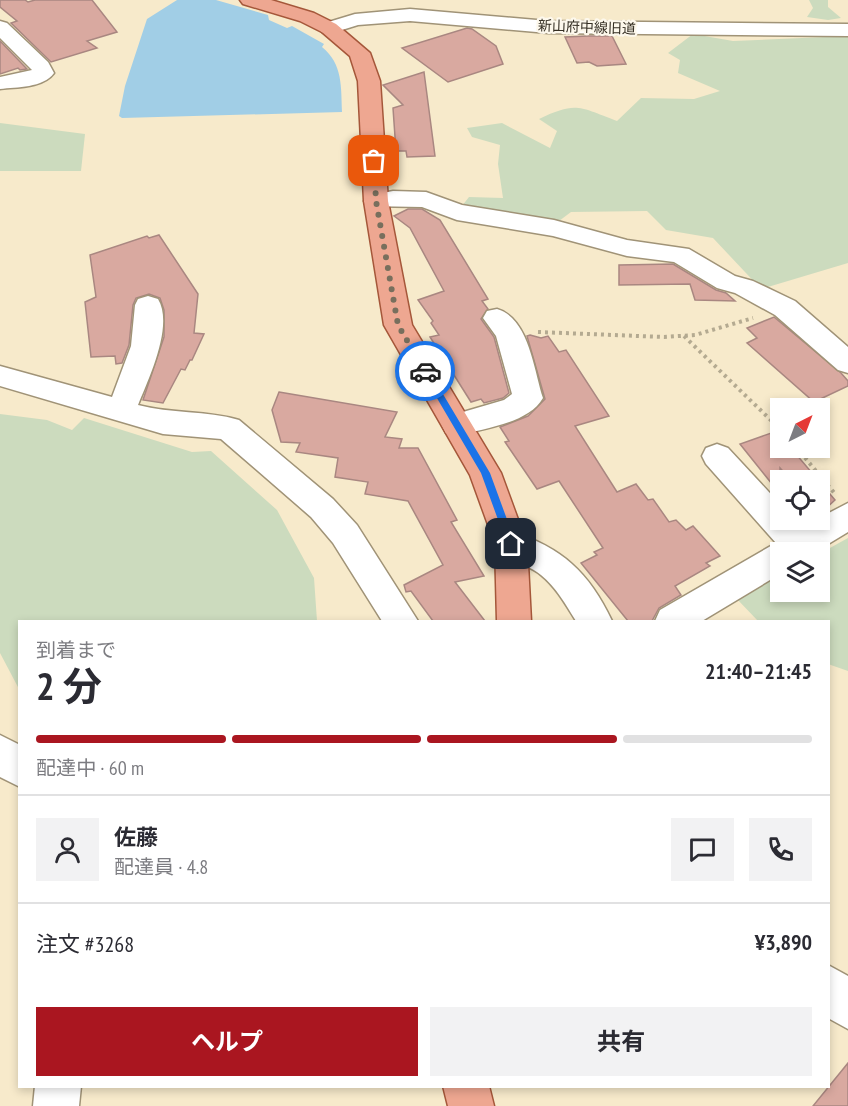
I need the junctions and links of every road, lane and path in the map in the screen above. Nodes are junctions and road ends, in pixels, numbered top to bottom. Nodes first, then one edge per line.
1 (250, 0) edge
2 (416, 8) edge
3 (0, 27) edge
4 (329, 28) junction
5 (848, 30) edge
6 (0, 83) edge
7 (376, 201) junction
8 (148, 305) dead end
9 (785, 308) junction
10 (503, 326) joint
11 (683, 336) junction
12 (848, 363) edge
13 (0, 376) edge
14 (121, 410) junction
15 (770, 419) edge
16 (457, 425) junction
17 (717, 456) dead end
18 (805, 458) edge
19 (844, 508) edge
20 (782, 542) edge
21 (801, 542) edge
22 (511, 544) junction
23 (770, 562) edge
24 (400, 620) edge
25 (514, 620) edge
26 (593, 620) edge
27 (674, 620) edge
28 (0, 753) edge
29 (18, 767) edge
30 (830, 989) edge
31 (848, 1007) edge
32 (58, 1088) edge
33 (466, 1088) edge
34 (56, 1106) edge
35 (471, 1106) edge

1 - 4 main road
2 - 4 street, 新山府中線旧道
2 - 5 street, 新山府中線旧道
3 - 6 street
4 - 7 main road
7 - 9 street
7 - 16 main road
8 - 14 street
9 - 11 path
9 - 12 street
10 - 11 path
10 - 16 street
11 - 15 path
13 - 14 street
14 - 24 street
16 - 22 main road
17 - 20 street
18 - 19 path
19 - 21 street
22 - 25 main road
22 - 26 street
23 - 27 street
28 - 29 street
30 - 31 street
32 - 34 street
33 - 35 main road

